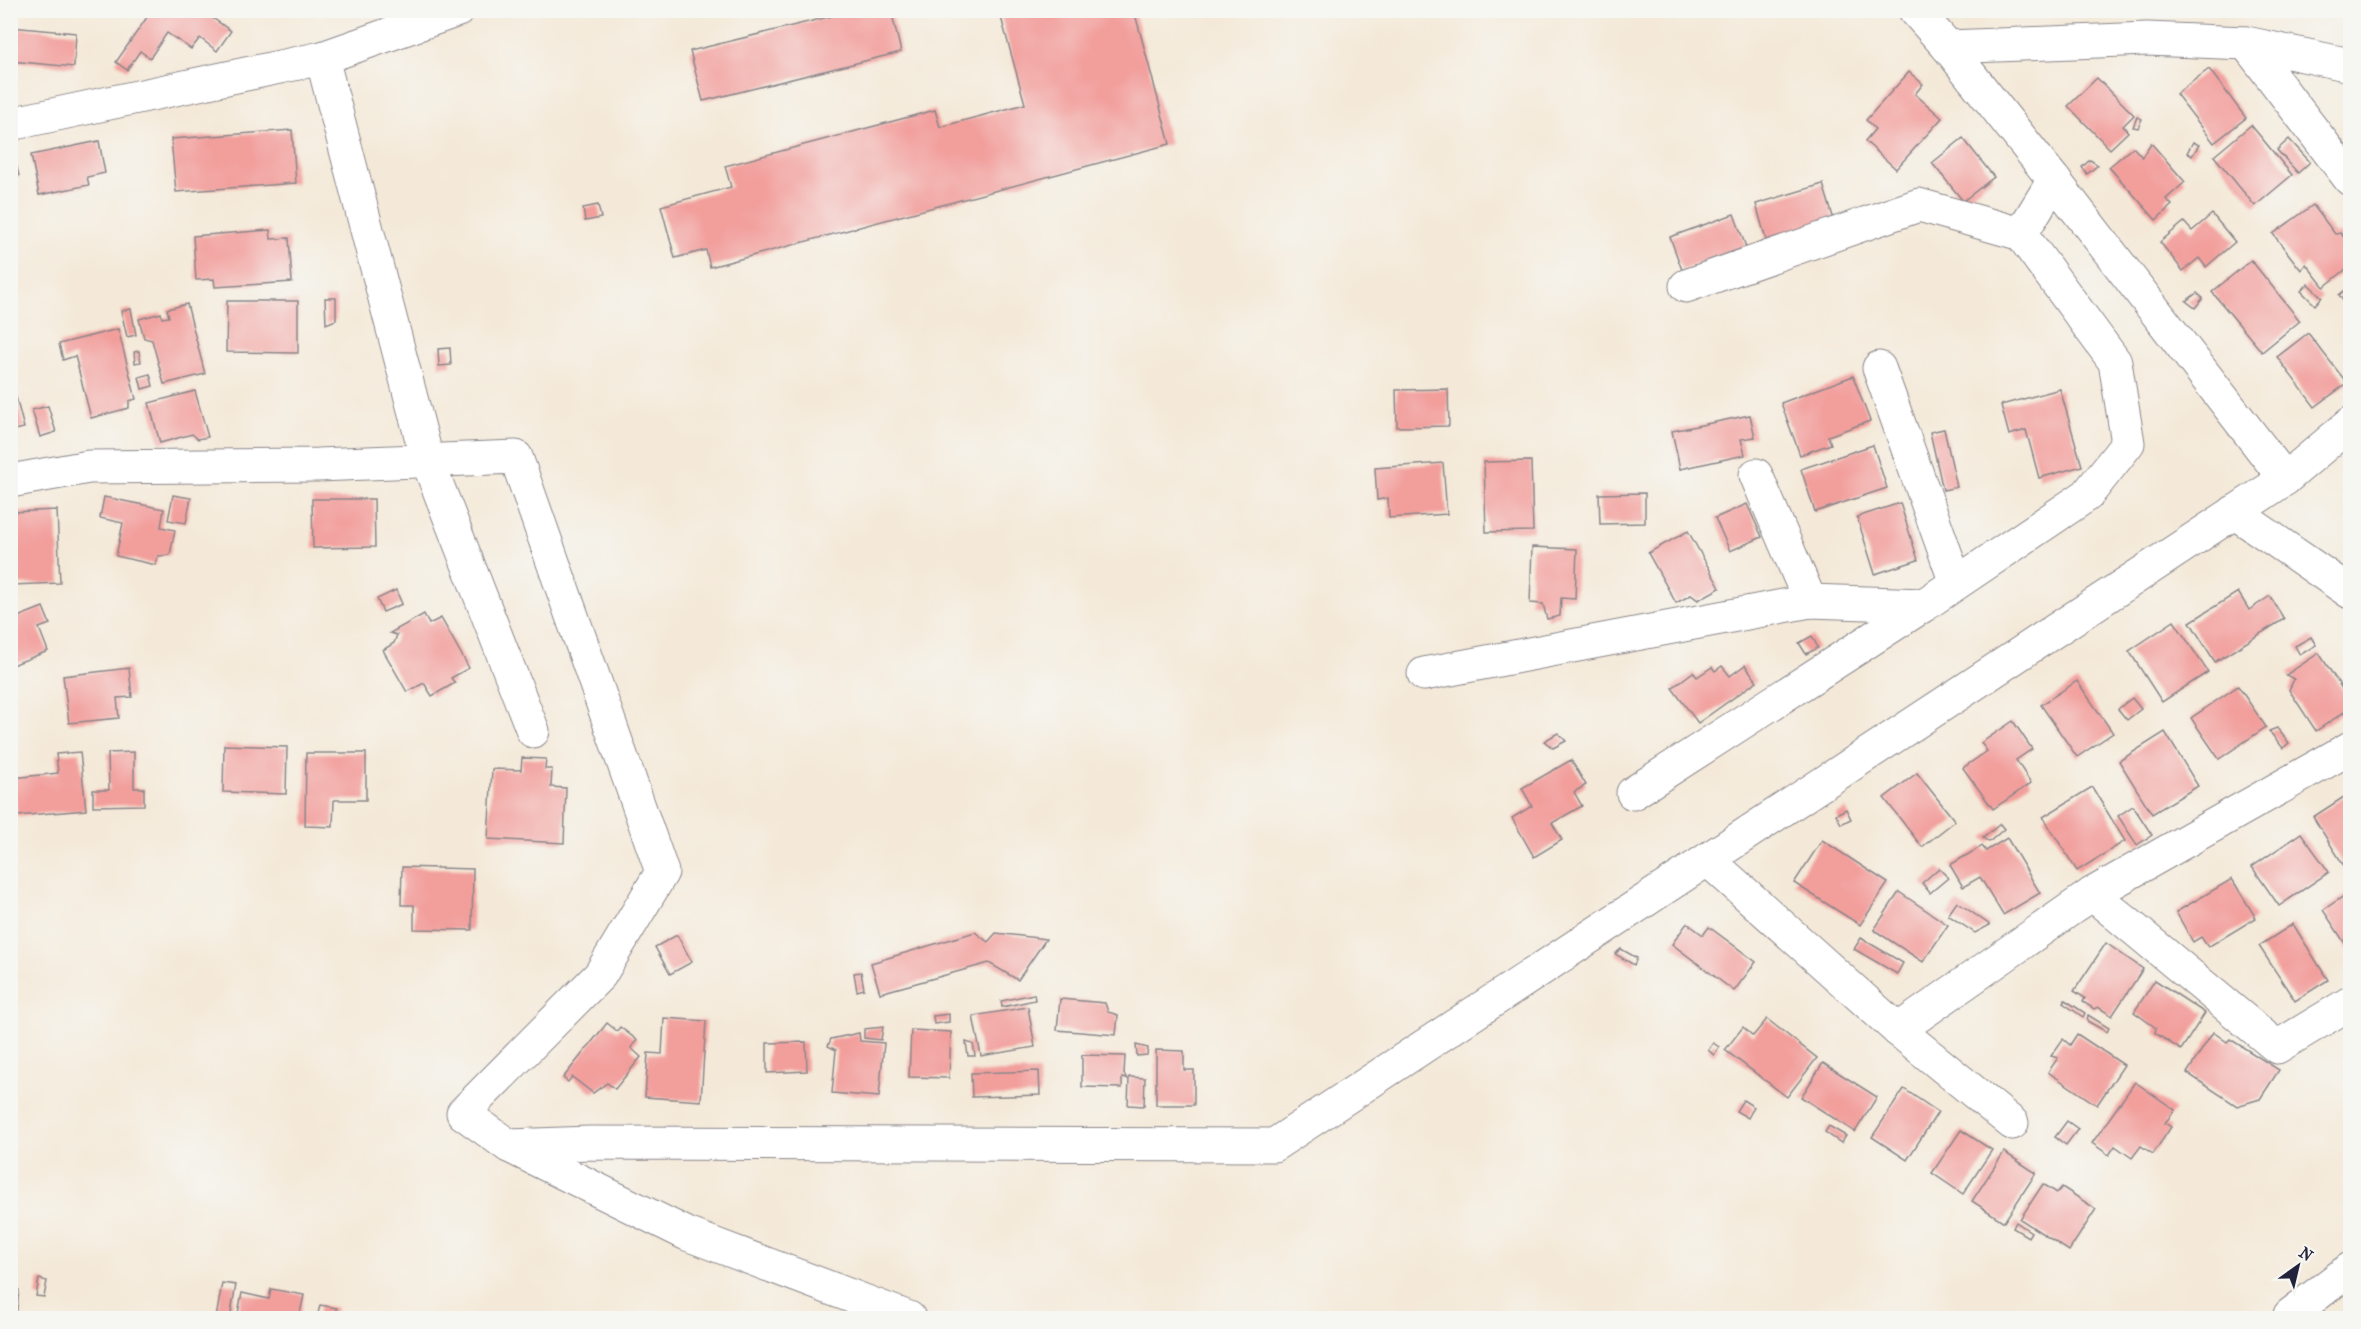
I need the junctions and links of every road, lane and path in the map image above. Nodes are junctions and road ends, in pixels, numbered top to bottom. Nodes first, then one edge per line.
1 (458, 10) edge
2 (1916, 10) edge
3 (2246, 43) junction
4 (1948, 47) junction
5 (322, 58) junction
6 (2350, 65) edge
7 (10, 124) edge
8 (2350, 179) edge
9 (2054, 180) junction
10 (2021, 234) junction
11 (1686, 286) dead end
12 (1880, 368) dead end
13 (2350, 424) edge
14 (427, 459) junction
15 (1756, 475) dead end
16 (2285, 478) junction
17 (10, 481) edge
18 (2234, 512) junction
19 (1956, 583) junction
20 (2350, 592) edge
21 (1810, 601) junction
22 (1924, 605) junction
23 (1424, 674) dead end
24 (533, 730) dead end
25 (2350, 748) edge
26 (1633, 793) dead end
27 (1708, 860) junction
28 (2092, 894) junction
29 (2350, 1003) edge
30 (1898, 1030) junction
31 (2012, 1123) dead end
32 (509, 1146) junction
33 (2350, 1269) edge
34 (909, 1318) edge
35 (2292, 1318) edge

1 - 5 street
2 - 4 street
3 - 4 street
3 - 6 street
3 - 8 street
4 - 9 street
5 - 7 street
5 - 14 street
9 - 10 street
9 - 16 street
10 - 11 street
10 - 19 street
12 - 19 street
13 - 16 street
14 - 17 street
14 - 24 street
14 - 32 street
15 - 21 street
16 - 18 street
18 - 20 street
18 - 27 street
19 - 22 street
21 - 22 street
21 - 23 street
22 - 26 street
25 - 28 street
27 - 30 street
27 - 32 street
28 - 29 street
28 - 30 street
30 - 31 street
32 - 34 street
33 - 35 street

